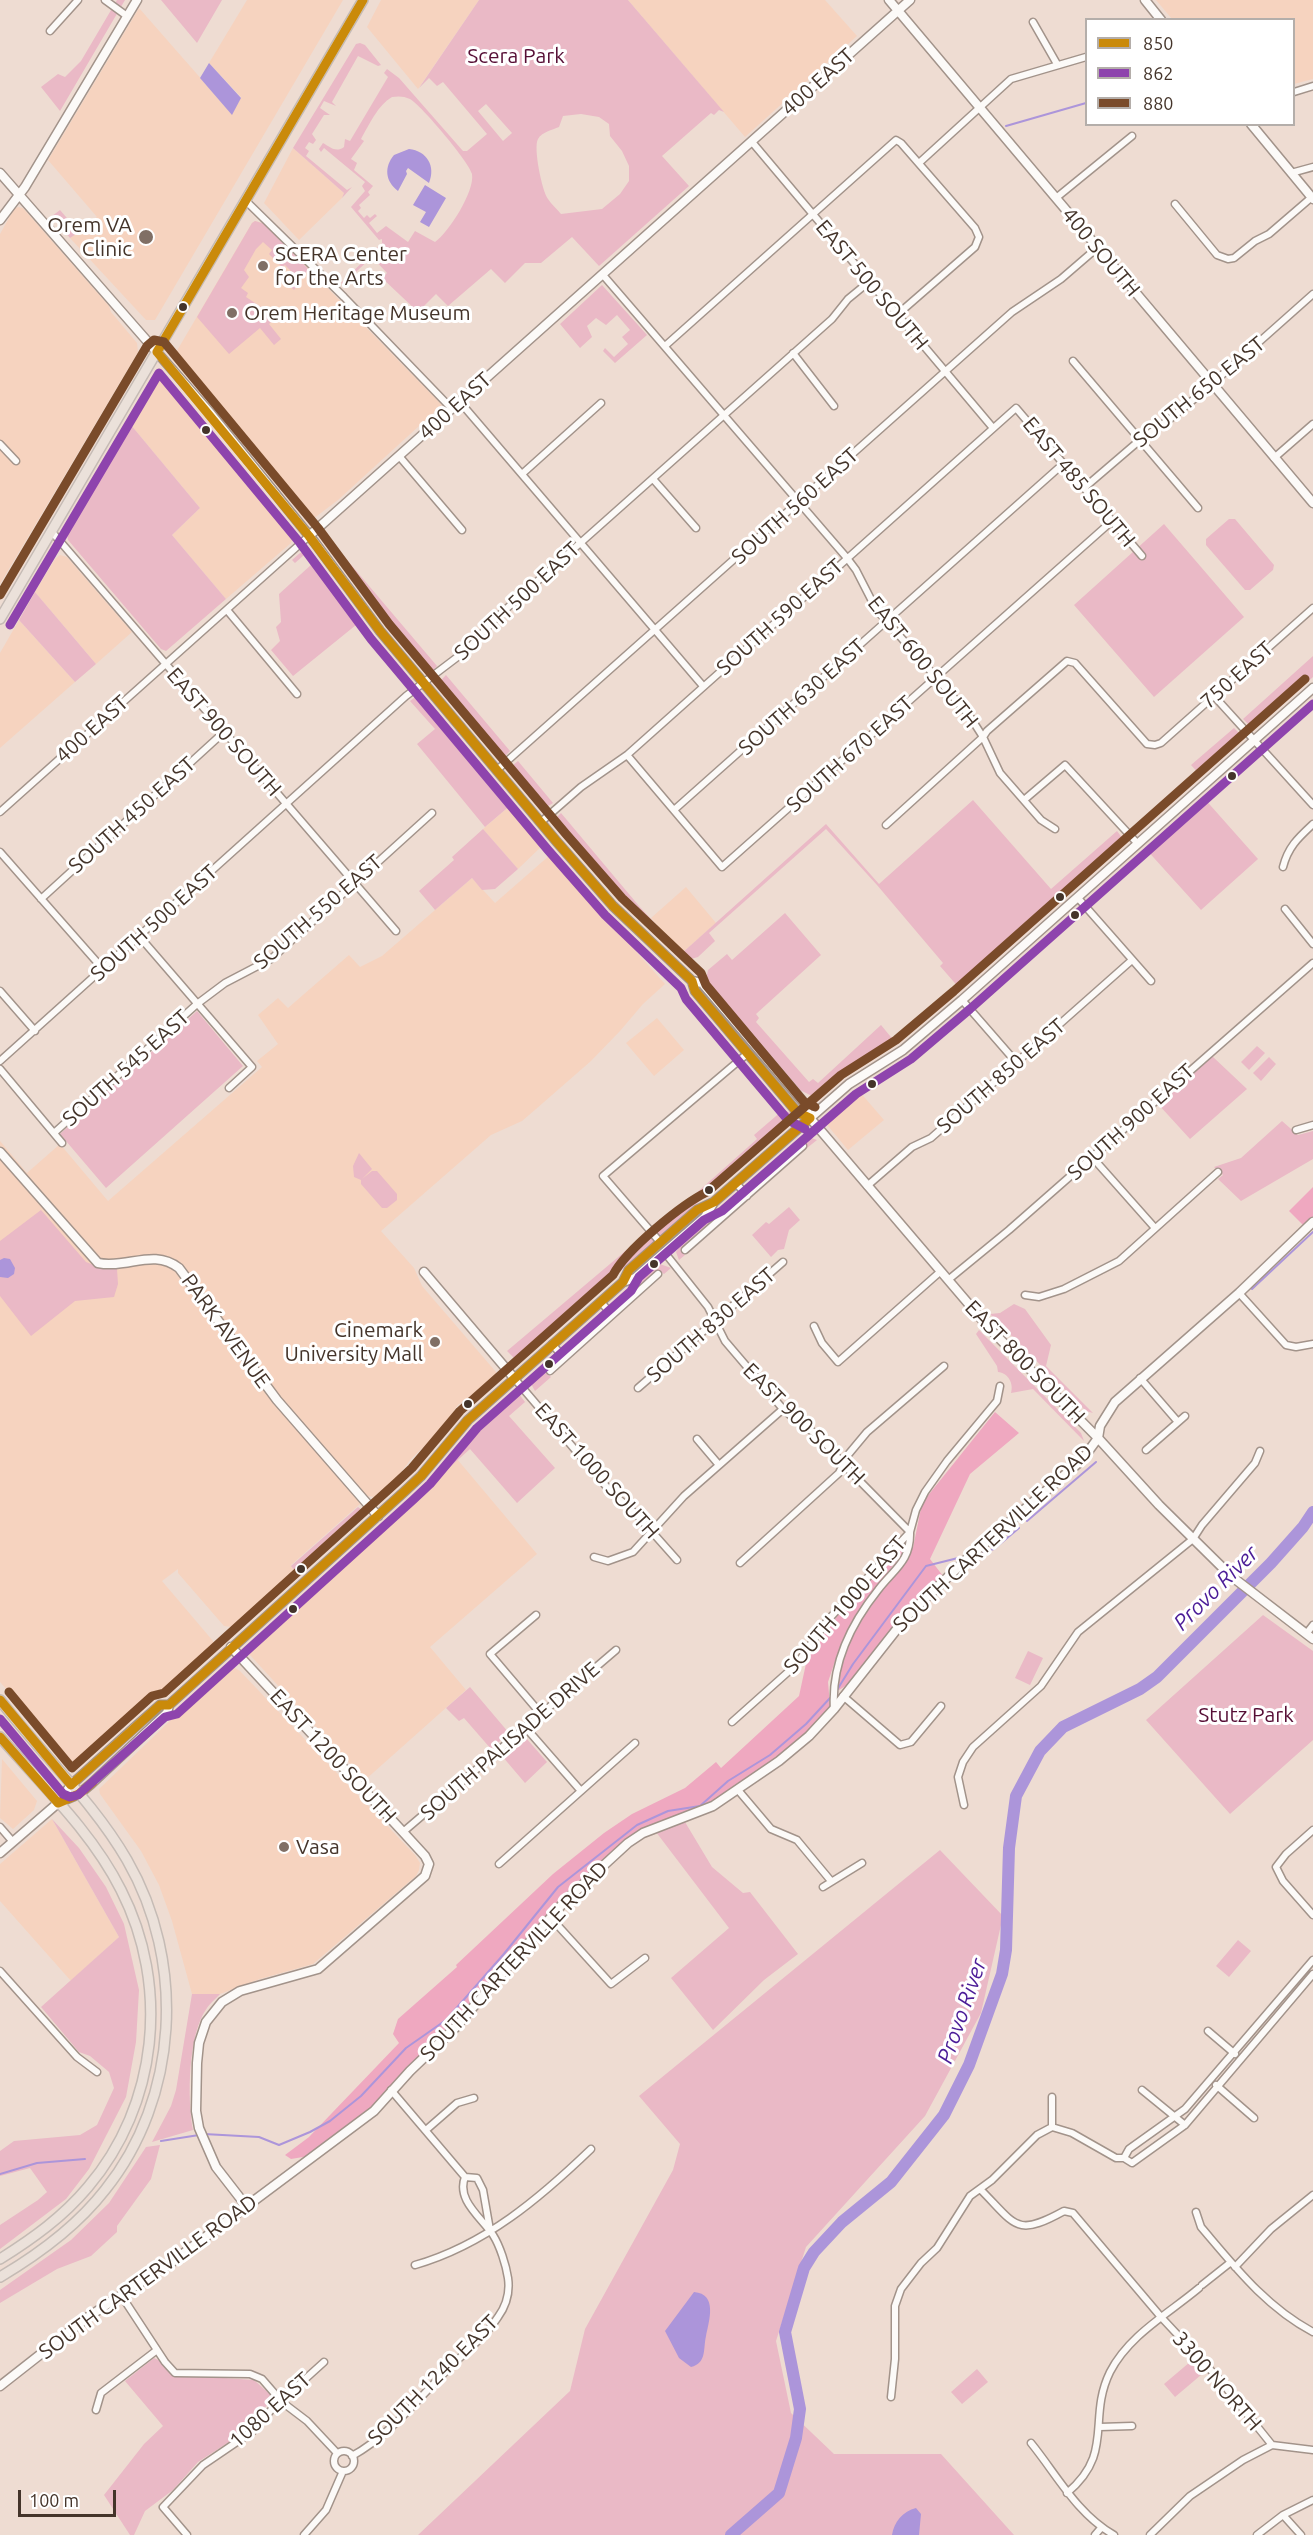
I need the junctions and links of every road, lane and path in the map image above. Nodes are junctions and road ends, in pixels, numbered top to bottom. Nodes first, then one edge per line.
1 (78, 0) edge
2 (105, 0) edge
3 (137, 0) edge
4 (363, 0) edge
5 (889, 0) edge
6 (910, 0) edge
7 (1145, 0) edge
8 (898, 11) junction
9 (128, 16) junction
10 (1157, 18) edge
11 (1033, 22) dead end
12 (50, 32) dead end
13 (1085, 57) edge
14 (1057, 64) junction
15 (1313, 86) edge
16 (1295, 91) edge
17 (980, 109) junction
18 (1253, 126) edge
19 (1132, 136) dead end
20 (752, 142) junction
21 (919, 163) junction
22 (1313, 167) edge
23 (0, 173) edge
24 (1291, 173) junction
25 (19, 194) junction
26 (1056, 198) junction
27 (1312, 198) edge
28 (246, 201) junction
29 (1175, 204) dead end
30 (813, 215) junction
31 (0, 220) edge
32 (1097, 248) junction
33 (603, 275) junction
34 (870, 281) junction
35 (1313, 294) edge
36 (898, 314) junction
37 (665, 346) junction
38 (157, 352) junction
39 (793, 353) junction
40 (1073, 361) dead end
41 (945, 371) junction
42 (1212, 384) junction
43 (460, 402) junction
44 (601, 403) dead end
45 (834, 406) dead end
46 (1016, 408) joint
47 (452, 409) junction
48 (724, 415) junction
49 (1313, 424) edge
50 (993, 428) junction
51 (1140, 440) junction
52 (0, 444) edge
53 (399, 456) junction
54 (1274, 458) junction
55 (16, 461) dead end
56 (1063, 464) junction
57 (522, 474) junction
58 (653, 479) junction
59 (1084, 488) junction
60 (799, 502) junction
61 (1313, 503) edge
62 (1198, 508) dead end
63 (1112, 521) junction
64 (696, 528) dead end
65 (462, 530) dead end
66 (52, 532) junction
67 (309, 536) junction
68 (581, 542) junction
69 (1142, 556) dead end
70 (847, 558) junction
71 (1313, 608) edge
72 (227, 610) junction
73 (0, 619) edge
74 (886, 622) junction
75 (656, 630) junction
76 (165, 664) junction
77 (935, 678) junction
78 (422, 682) junction
79 (703, 686) junction
80 (1313, 688) edge
81 (297, 694) dead end
82 (1214, 696) junction
83 (224, 732) junction
84 (983, 737) junction
85 (1254, 739) junction
86 (627, 754) junction
87 (497, 770) junction
88 (1024, 800) junction
89 (287, 804) junction
90 (1313, 805) edge
91 (674, 810) junction
92 (0, 812) edge
93 (432, 813) dead end
94 (541, 822) junction
95 (1313, 824) edge
96 (886, 825) dead end
97 (1055, 829) dead end
98 (1138, 844) junction
99 (0, 852) edge
100 (1282, 867) dead end
101 (354, 884) junction
102 (1078, 898) junction
103 (41, 899) junction
104 (1285, 909) dead end
105 (396, 931) dead end
106 (139, 936) junction
107 (1313, 944) edge
108 (1132, 960) junction
109 (1313, 963) edge
110 (103, 969) junction
111 (692, 981) junction
112 (1151, 981) dead end
113 (0, 991) edge
114 (962, 1000) junction
115 (197, 1004) junction
116 (35, 1031) junction
117 (748, 1053) junction
118 (0, 1061) edge
119 (1016, 1062) junction
120 (0, 1069) edge
121 (229, 1088) dead end
122 (810, 1118) junction
123 (1313, 1125) edge
124 (1296, 1130) dead end
125 (54, 1133) junction
126 (62, 1143) dead end
127 (803, 1146) dead end
128 (0, 1152) edge
129 (1092, 1157) junction
130 (1218, 1172) dead end
131 (736, 1183) junction
132 (867, 1186) junction
133 (747, 1196) junction
134 (714, 1202) junction
135 (697, 1210) junction
136 (1313, 1222) edge
137 (696, 1225) junction
138 (1155, 1228) junction
139 (704, 1234) junction
140 (660, 1242) junction
141 (685, 1250) dead end
142 (664, 1253) junction
143 (783, 1262) dead end
144 (941, 1271) junction
145 (424, 1272) dead end
146 (658, 1274) dead end
147 (948, 1280) junction
148 (623, 1282) junction
149 (1239, 1293) junction
150 (1025, 1295) dead end
151 (601, 1302) junction
152 (612, 1315) junction
153 (715, 1321) junction
154 (814, 1326) dead end
155 (552, 1344) junction
156 (1313, 1344) edge
157 (564, 1358) junction
158 (944, 1366) dead end
159 (550, 1371) dead end
160 (514, 1378) junction
161 (1140, 1378) junction
162 (1000, 1386) dead end
163 (638, 1388) dead end
164 (783, 1408) junction
165 (1185, 1416) dead end
166 (1178, 1422) junction
167 (1098, 1438) junction
168 (697, 1439) dead end
169 (1146, 1450) dead end
170 (1260, 1451) dead end
171 (719, 1465) junction
172 (844, 1466) junction
173 (378, 1516) junction
174 (910, 1532) junction
175 (653, 1533) junction
176 (1193, 1539) junction
177 (594, 1557) dead end
178 (677, 1560) dead end
179 (740, 1563) dead end
180 (536, 1615) dead end
181 (1313, 1625) edge
182 (1310, 1636) edge
183 (231, 1647) junction
184 (616, 1650) dead end
185 (843, 1696) junction
186 (0, 1700) edge
187 (169, 1705) junction
188 (941, 1706) dead end
189 (834, 1709) junction
190 (541, 1714) junction
191 (732, 1722) dead end
192 (526, 1728) junction
193 (0, 1737) edge
194 (635, 1743) dead end
195 (70, 1785) junction
196 (738, 1790) junction
197 (581, 1791) junction
198 (79, 1794) junction
199 (58, 1803) junction
200 (964, 1805) dead end
201 (0, 1827) edge
202 (1313, 1830) edge
203 (404, 1832) junction
204 (13, 1842) junction
205 (0, 1853) edge
206 (862, 1863) dead end
207 (499, 1864) dead end
208 (831, 1881) junction
209 (823, 1887) dead end
210 (1313, 1915) edge
211 (551, 1918) junction
212 (645, 1958) dead end
213 (1313, 1960) edge
214 (0, 1971) edge
215 (1313, 1974) edge
216 (1208, 2031) dead end
217 (1234, 2053) junction
218 (1240, 2058) junction
219 (98, 2072) dead end
220 (1211, 2080) junction
221 (1218, 2086) junction
222 (391, 2090) junction
223 (1142, 2090) dead end
224 (1052, 2097) dead end
225 (474, 2098) dead end
226 (1174, 2118) junction
227 (1254, 2118) dead end
228 (1185, 2125) junction
229 (1052, 2127) junction
230 (426, 2130) junction
231 (591, 2149) dead end
232 (1125, 2158) junction
233 (465, 2177) junction
234 (980, 2189) junction
235 (1313, 2195) edge
236 (247, 2207) junction
237 (1196, 2212) dead end
238 (490, 2231) junction
239 (0, 2259) edge
240 (415, 2265) dead end
241 (1233, 2265) junction
242 (0, 2277) edge
243 (122, 2295) junction
244 (1161, 2317) junction
245 (1313, 2332) edge
246 (157, 2350) junction
247 (324, 2362) dead end
248 (0, 2386) edge
249 (891, 2397) dead end
250 (282, 2402) junction
251 (96, 2410) dead end
252 (1132, 2426) dead end
253 (1100, 2427) junction
254 (1031, 2443) dead end
255 (1272, 2445) junction
256 (1313, 2450) edge
257 (337, 2453) junction
258 (352, 2456) junction
259 (343, 2471) junction
260 (1067, 2493) junction
261 (1313, 2500) edge
262 (1283, 2515) junction
263 (1101, 2528) junction
264 (187, 2535) edge
265 (304, 2535) edge
266 (1095, 2535) edge
267 (1114, 2535) edge
268 (1150, 2535) edge
269 (1257, 2535) edge
270 (1301, 2535) edge

1 - 12 street
2 - 9 street
3 - 9 street
4 - 28 main road
5 - 8 street, 400 SOUTH
6 - 8 street, 400 EAST
7 - 10 street
8 - 17 street, 400 SOUTH
8 - 20 street, 400 EAST
9 - 25 street
11 - 14 street
13 - 14 street
14 - 17 street
15 - 16 street
17 - 21 street
17 - 26 street, 400 SOUTH
18 - 24 street
19 - 26 street
20 - 30 street, EAST 500 SOUTH
20 - 33 street, 400 EAST
21 - 30 street
21 - 36 street
22 - 24 street
23 - 25 street
24 - 27 street
25 - 31 street
25 - 38 street
26 - 32 street, 400 SOUTH
27 - 29 street
28 - 38 main road
28 - 47 street
30 - 34 street, EAST 500 SOUTH
30 - 37 street
32 - 41 street, SOUTH 560 EAST
32 - 42 street, 400 SOUTH
33 - 37 street, EAST 600 SOUTH
33 - 43 street, 400 EAST
34 - 36 street, EAST 500 SOUTH
34 - 39 street, SOUTH 500 EAST
35 - 42 street, SOUTH 650 EAST
36 - 41 street, EAST 500 SOUTH
37 - 48 street, EAST 600 SOUTH
38 - 66 main road
38 - 67 street
39 - 45 street
39 - 48 street, SOUTH 500 EAST
40 - 51 street
41 - 50 street, EAST 500 SOUTH
41 - 60 street, SOUTH 560 EAST
42 - 51 street, SOUTH 650 EAST
42 - 54 street, 400 SOUTH
43 - 47 street, 400 EAST
43 - 57 street
44 - 57 street
46 - 50 street, SOUTH 590 EAST
46 - 56 street, EAST 485 SOUTH
47 - 53 street, 400 EAST
48 - 58 street, SOUTH 500 EAST
48 - 60 street, EAST 600 SOUTH
49 - 54 street
50 - 70 street, SOUTH 590 EAST
51 - 59 street, SOUTH 650 EAST
51 - 62 street
52 - 55 street
53 - 65 street
53 - 67 street, 400 EAST
54 - 61 street, 400 SOUTH
56 - 59 street, EAST 485 SOUTH
56 - 74 street, SOUTH 630 EAST
57 - 68 street
58 - 64 street
58 - 68 street, SOUTH 500 EAST
59 - 63 street, EAST 485 SOUTH
60 - 70 street, EAST 600 SOUTH
60 - 75 street, SOUTH 560 EAST
63 - 69 street, EAST 485 SOUTH
63 - 77 street, SOUTH 670 EAST
66 - 73 main road
66 - 76 street, EAST 900 SOUTH
67 - 72 street, 400 EAST
67 - 78 street
68 - 75 street
68 - 78 street, SOUTH 500 EAST
70 - 74 street, EAST 600 SOUTH
70 - 79 street, SOUTH 590 EAST
71 - 82 street, 750 EAST
72 - 76 street, 400 EAST
72 - 81 street
74 - 77 street, EAST 600 SOUTH
74 - 91 street, SOUTH 630 EAST
75 - 79 street
75 - 87 street, SOUTH 560 EAST
76 - 83 street, EAST 900 SOUTH
76 - 92 street, 400 EAST
77 - 84 street, EAST 600 SOUTH
77 - 91 street, SOUTH 670 EAST
78 - 87 street
78 - 89 street, SOUTH 500 EAST
79 - 86 street, SOUTH 590 EAST
80 - 85 street
82 - 84 street, 750 EAST
82 - 85 street
83 - 89 street, EAST 900 SOUTH
83 - 103 street, SOUTH 450 EAST
84 - 88 street, EAST 600 SOUTH
84 - 96 street
85 - 90 street
85 - 98 street
86 - 91 street
86 - 94 street, SOUTH 590 EAST
87 - 94 street
88 - 97 street, EAST 600 SOUTH
88 - 98 street
89 - 101 street, EAST 900 SOUTH
89 - 106 street, SOUTH 500 EAST
93 - 101 street, SOUTH 550 EAST
94 - 111 street
95 - 100 street
98 - 102 street
99 - 103 street
101 - 105 street, EAST 900 SOUTH
101 - 115 street, SOUTH 550 EAST
102 - 108 street
102 - 114 street
103 - 110 street
104 - 107 street
106 - 110 street, SOUTH 500 EAST
106 - 115 street
108 - 112 street
108 - 119 street, SOUTH 850 EAST
109 - 129 street, SOUTH 900 EAST
110 - 116 street, SOUTH 500 EAST
111 - 117 street
111 - 122 street
113 - 116 street
114 - 119 street
114 - 122 street
115 - 121 street
115 - 125 street, SOUTH 545 EAST
116 - 118 street, SOUTH 500 EAST
117 - 122 street
117 - 140 street
119 - 132 street, SOUTH 850 EAST
120 - 125 street
122 - 131 street
122 - 132 street, EAST 800 SOUTH
123 - 124 street
125 - 126 street
127 - 133 street
128 - 173 street, PARK AVENUE
129 - 138 street
129 - 147 street, SOUTH 900 EAST
130 - 138 street
131 - 133 street
131 - 134 street
132 - 144 street, EAST 800 SOUTH
133 - 139 street
134 - 135 street
134 - 137 street
135 - 140 street
135 - 142 street
136 - 149 street, SOUTH CARTERVILLE ROAD
137 - 139 street
137 - 142 street
138 - 150 street
139 - 141 street
140 - 148 street
142 - 148 street
142 - 153 street, EAST 900 SOUTH
143 - 153 street, SOUTH 830 EAST
144 - 147 street, EAST 800 SOUTH
144 - 154 street
145 - 160 street, EAST 1000 SOUTH
146 - 152 street
147 - 167 street, EAST 800 SOUTH
148 - 151 street
149 - 156 street
149 - 161 street, SOUTH CARTERVILLE ROAD
151 - 152 street
151 - 155 street
152 - 157 street
153 - 163 street, SOUTH 830 EAST
153 - 164 street, EAST 900 SOUTH
155 - 157 street
155 - 160 street
157 - 159 street
158 - 172 street
160 - 173 street
160 - 175 street, EAST 1000 SOUTH
161 - 166 street
161 - 167 street, SOUTH CARTERVILLE ROAD
162 - 174 street, SOUTH 1000 EAST
164 - 171 street
164 - 172 street, EAST 900 SOUTH
165 - 166 street
166 - 169 street
167 - 176 street, EAST 800 SOUTH
167 - 185 street, SOUTH CARTERVILLE ROAD
168 - 171 street
170 - 176 street
171 - 175 street
172 - 174 street, EAST 900 SOUTH
172 - 179 street
173 - 183 street
174 - 189 street
174 - 191 street, SOUTH 1000 EAST
175 - 177 street
175 - 178 street, EAST 1000 SOUTH
176 - 182 street, EAST 800 SOUTH
176 - 200 street
180 - 190 street
181 - 182 street
183 - 187 street
183 - 203 street, EAST 1200 SOUTH
184 - 190 street, SOUTH PALISADE DRIVE
185 - 188 street
185 - 189 street, SOUTH CARTERVILLE ROAD
186 - 195 main road
187 - 195 street
187 - 198 street
189 - 196 street, SOUTH CARTERVILLE ROAD
190 - 192 street, SOUTH PALISADE DRIVE
192 - 197 street
192 - 203 street, SOUTH PALISADE DRIVE
193 - 199 main road
194 - 197 street
195 - 198 main road
195 - 199 street
196 - 208 street
196 - 211 street, SOUTH CARTERVILLE ROAD
197 - 207 street
198 - 199 street
198 - 242 main road
199 - 204 street
199 - 239 main road
201 - 204 street
202 - 210 street
203 - 236 street, EAST 1200 SOUTH
204 - 205 street
206 - 208 street
208 - 209 street
211 - 212 street
211 - 222 street, SOUTH CARTERVILLE ROAD
213 - 217 street
214 - 219 street
215 - 218 street
216 - 217 street
217 - 218 street
217 - 220 street
218 - 221 street
220 - 221 street
220 - 226 street
221 - 227 street
221 - 228 street
222 - 230 street
222 - 236 street, SOUTH CARTERVILLE ROAD
223 - 226 street
224 - 229 street
225 - 230 street
226 - 228 street
226 - 232 street
228 - 232 street
229 - 232 street
229 - 234 street
230 - 233 street
231 - 238 street
233 - 238 street
233 - 238 street
234 - 244 street, 3300 NORTH
234 - 249 street
235 - 241 street
236 - 243 street, SOUTH CARTERVILLE ROAD
237 - 241 street
238 - 240 street
238 - 258 street, SOUTH 1240 EAST
241 - 244 street
241 - 245 street
243 - 246 street
243 - 248 street, SOUTH CARTERVILLE ROAD
244 - 253 street
244 - 255 street, 3300 NORTH
246 - 250 street
246 - 251 street
247 - 250 street, 1080 EAST
250 - 257 street
250 - 264 street, 1080 EAST
252 - 253 street
253 - 260 street
254 - 260 street
255 - 256 street
255 - 268 street
257 - 258 street
257 - 259 street
258 - 259 street
259 - 265 street
260 - 263 street
261 - 262 street
262 - 269 street
262 - 270 street
263 - 266 street
263 - 267 street

